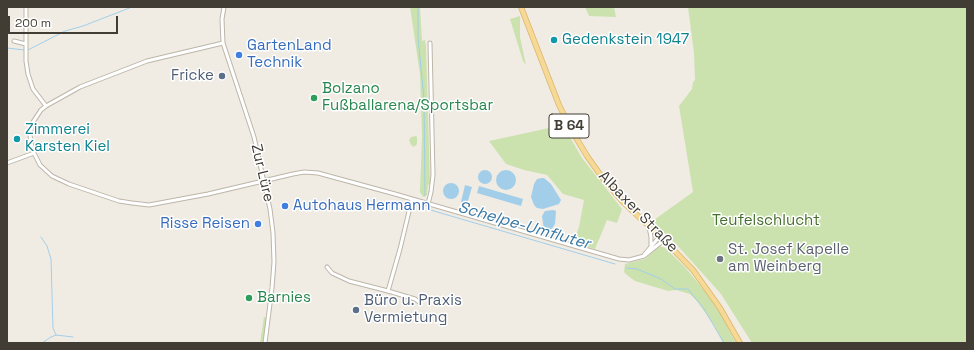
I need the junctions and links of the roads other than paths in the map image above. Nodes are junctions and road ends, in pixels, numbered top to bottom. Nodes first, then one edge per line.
1 (26, 7) edge
2 (224, 7) edge
3 (522, 7) edge
4 (14, 41) dead end
5 (223, 43) junction
6 (430, 43) dead end
7 (26, 44) junction
8 (46, 106) junction
9 (34, 153) junction
10 (7, 163) edge
11 (265, 180) junction
12 (412, 199) junction
13 (428, 204) junction
14 (648, 226) junction
15 (660, 236) junction
16 (664, 240) junction
17 (651, 246) junction
18 (641, 257) junction
19 (327, 267) dead end
20 (388, 291) junction
21 (420, 302) dead end
22 (265, 343) edge
23 (740, 343) edge

1 - 7 street
2 - 5 street, Zur Lüre
3 - 14 main road, Albaxer Straße / B 64
4 - 7 street
5 - 8 street
5 - 11 street, Zur Lüre
6 - 13 street
7 - 8 street
8 - 9 street
9 - 10 street
9 - 11 street
11 - 12 street
11 - 22 street, Zur Lüre
12 - 13 street
12 - 20 street
13 - 18 street
14 - 15 main road, Albaxer Straße / B 64
14 - 17 street
15 - 16 main road, Albaxer Straße / B 64
15 - 17 street
16 - 18 street
16 - 23 main road, Albaxer Straße / B 64
17 - 18 street
19 - 20 street
20 - 21 street

